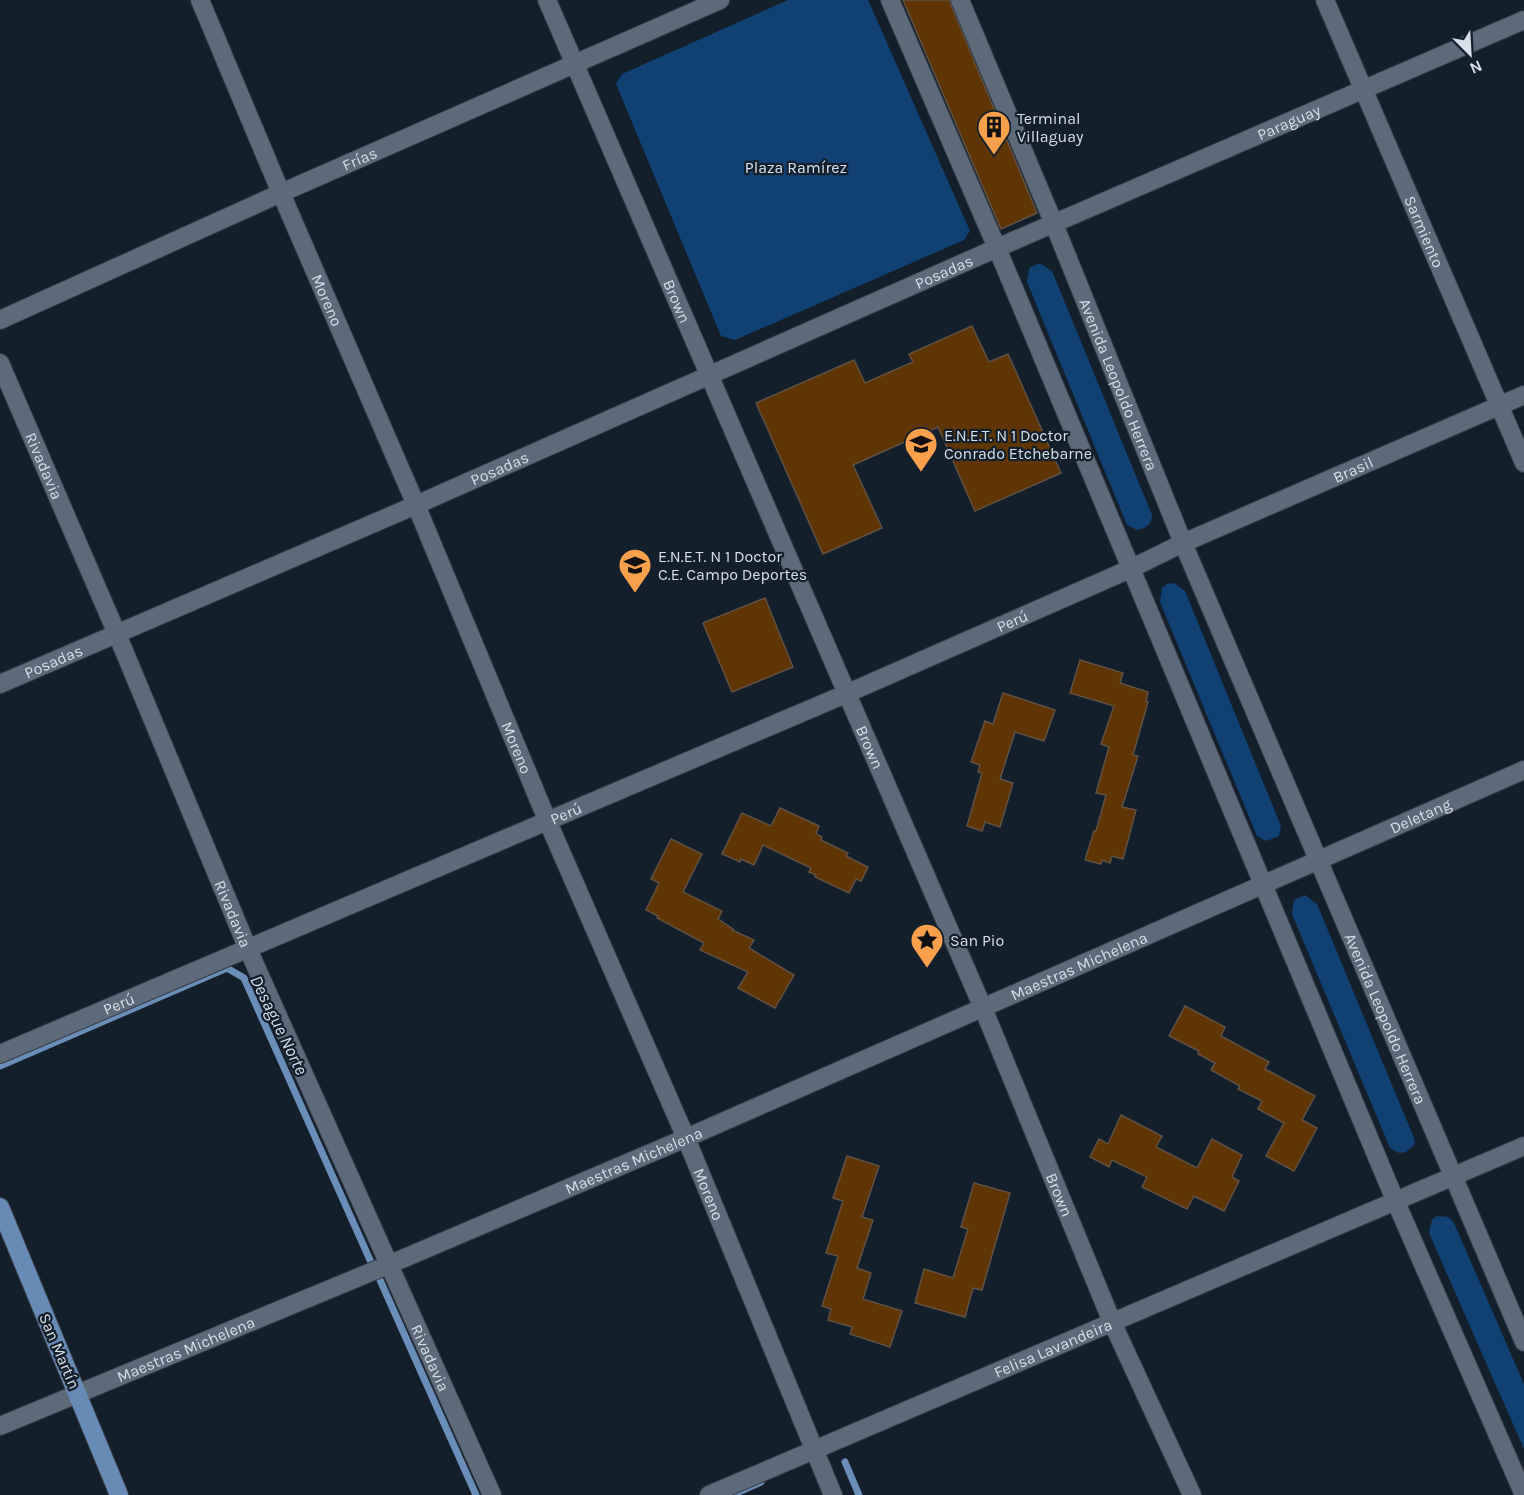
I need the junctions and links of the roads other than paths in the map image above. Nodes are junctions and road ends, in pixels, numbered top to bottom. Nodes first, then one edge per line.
1 (200, 0) edge
2 (547, 0) edge
3 (720, 0) edge
4 (890, 0) edge
5 (960, 0) edge
6 (1325, 0) edge
7 (1524, 20) edge
8 (575, 64) junction
9 (1364, 89) junction
10 (281, 193) junction
11 (1054, 224) junction
12 (997, 248) junction
13 (0, 320) edge
14 (0, 363) edge
15 (710, 376) junction
16 (1524, 395) edge
17 (1499, 405) junction
18 (1524, 464) edge
19 (416, 505) junction
20 (1183, 543) junction
21 (1130, 569) junction
22 (117, 634) junction
23 (0, 684) edge
24 (848, 693) junction
25 (1524, 770) edge
26 (548, 822) junction
27 (1319, 859) junction
28 (1263, 884) junction
29 (248, 949) junction
30 (983, 1008) junction
31 (0, 1054) edge
32 (686, 1138) junction
33 (1524, 1146) edge
34 (1454, 1176) junction
35 (1395, 1200) junction
36 (0, 1207) edge
37 (388, 1265) junction
38 (1112, 1322) junction
39 (1524, 1342) edge
40 (77, 1394) junction
41 (0, 1426) edge
42 (814, 1450) junction
43 (119, 1495) edge
44 (492, 1495) edge
45 (709, 1495) edge
46 (833, 1495) edge
47 (1192, 1495) edge
48 (1524, 1495) edge

1 - 10 street, Moreno
2 - 8 street, Brown
3 - 8 street, Frías
4 - 12 street
5 - 11 street, Avenida Leopoldo Herrera
6 - 9 street, Sarmiento
7 - 9 street, Paraguay
8 - 10 street, Frías
8 - 15 street, Brown
9 - 11 street, Paraguay
9 - 17 street, Sarmiento
10 - 13 street, Frías
10 - 19 street, Moreno
11 - 12 street
11 - 20 street, Avenida Leopoldo Herrera
12 - 15 street, Posadas
12 - 21 street
14 - 22 street, Rivadavia
15 - 19 street, Posadas
15 - 24 street, Brown
16 - 17 street, Brasil
17 - 18 street, Sarmiento
17 - 20 street, Brasil
19 - 22 street, Posadas
19 - 26 street, Moreno
20 - 21 street
20 - 27 street, Avenida Leopoldo Herrera
21 - 24 street, Perú
21 - 28 street
22 - 23 street, Posadas
22 - 29 street, Rivadavia
24 - 26 street, Perú
24 - 30 street, Brown
25 - 27 street, Deletang
26 - 29 street, Perú
26 - 32 street, Moreno
27 - 28 street
27 - 34 street, Avenida Leopoldo Herrera
28 - 30 street, Maestras Michelena
28 - 35 street
29 - 31 street, Perú
29 - 37 street, Rivadavia
30 - 32 street, Maestras Michelena
30 - 38 street, Brown
32 - 37 street, Maestras Michelena
32 - 42 street, Moreno
33 - 34 street
34 - 35 street
34 - 39 street, Avenida Leopoldo Herrera
35 - 38 street, Felisa Lavandeira
35 - 48 street
36 - 40 main road, San Martín
37 - 40 street, Maestras Michelena
37 - 44 street, Rivadavia
38 - 42 street, Felisa Lavandeira
38 - 47 street, Brown
40 - 41 street, Maestras Michelena
40 - 43 main road, San Martín
42 - 45 street, Felisa Lavandeira
42 - 46 street, Moreno

